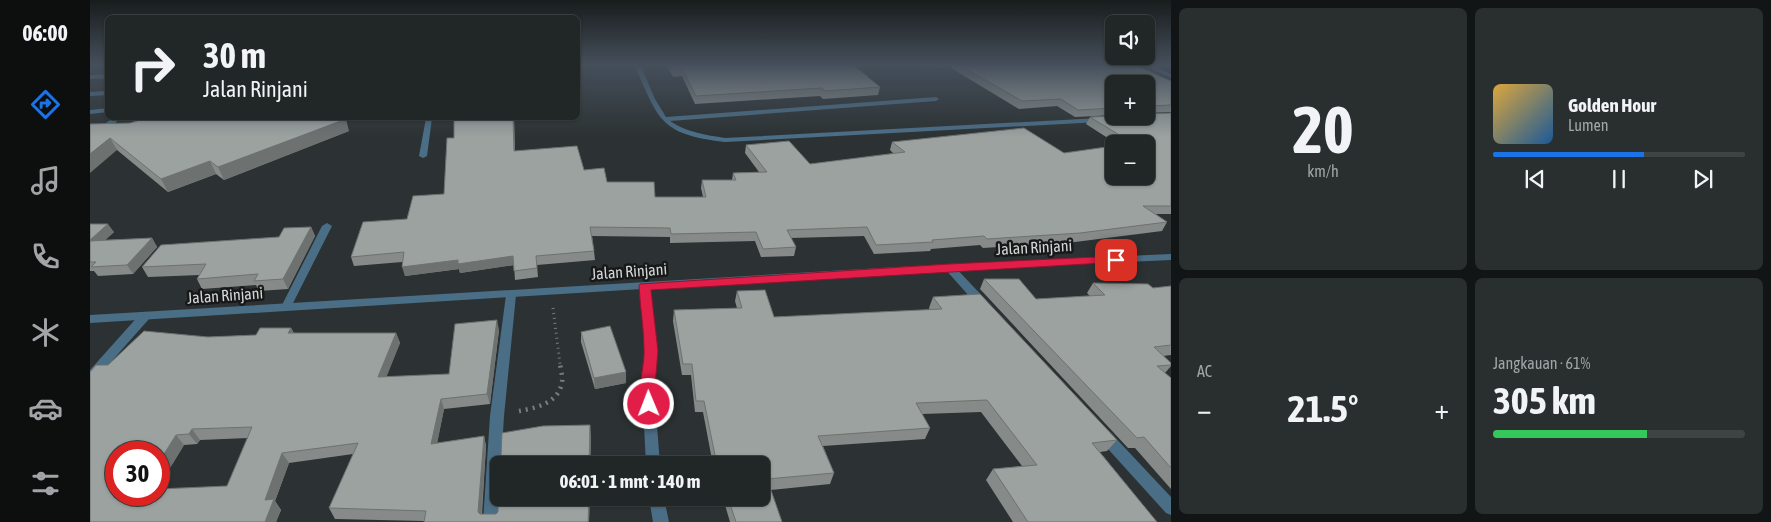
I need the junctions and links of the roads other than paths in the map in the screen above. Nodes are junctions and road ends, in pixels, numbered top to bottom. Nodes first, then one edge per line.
1 (649, 88) edge
2 (105, 93) edge
3 (90, 94) edge
4 (936, 99) dead end
5 (105, 110) edge
6 (90, 112) edge
7 (664, 119) junction
8 (1105, 119) edge
9 (115, 120) edge
10 (429, 120) edge
11 (109, 125) edge
12 (423, 156) dead end
13 (327, 226) dead end
14 (1171, 257) edge
15 (949, 267) junction
16 (644, 286) junction
17 (511, 294) junction
18 (286, 307) junction
19 (989, 311) edge
20 (145, 316) junction
21 (90, 319) edge
22 (90, 378) edge
23 (1097, 428) edge
24 (652, 456) edge
25 (658, 506) edge
26 (1171, 508) edge
27 (491, 522) edge
28 (661, 522) edge

1 - 7 street
2 - 3 street
4 - 7 street
5 - 6 street
7 - 8 street
9 - 11 street
10 - 12 street
13 - 18 street
14 - 15 street, Jalan Rinjani
15 - 16 street, Jalan Rinjani
15 - 19 street
16 - 17 street, Jalan Rinjani
16 - 24 street
17 - 18 street, Jalan Rinjani
17 - 27 street
18 - 20 street, Jalan Rinjani
20 - 21 street, Jalan Rinjani
20 - 22 street
23 - 26 street
25 - 28 street

